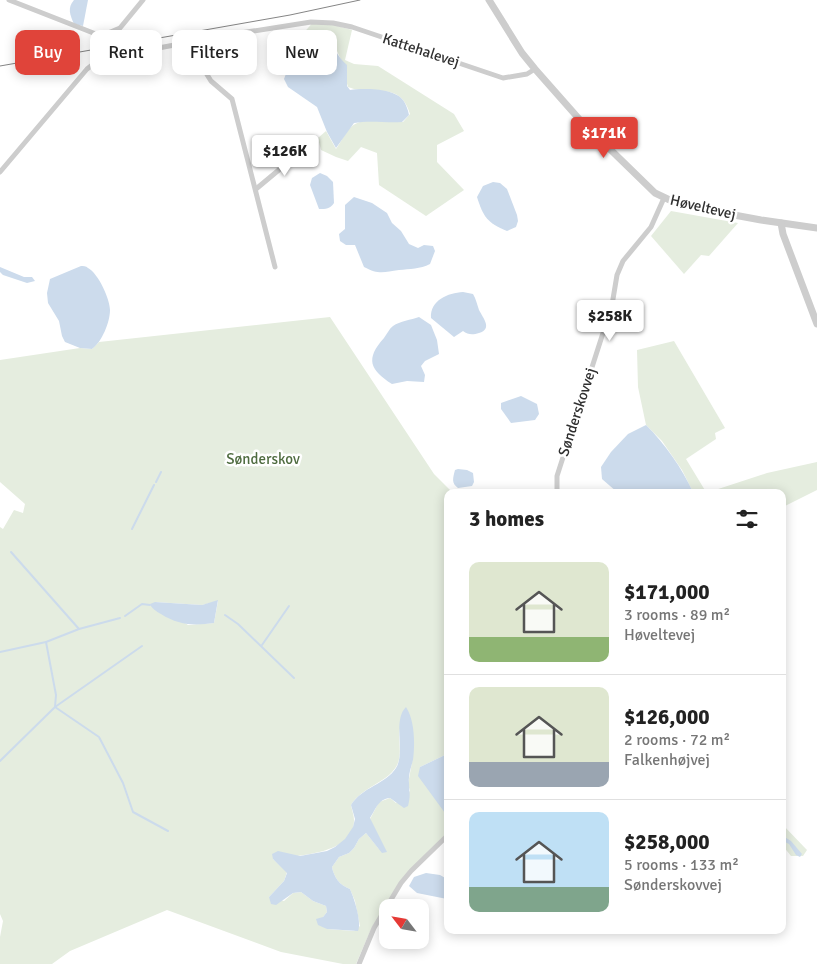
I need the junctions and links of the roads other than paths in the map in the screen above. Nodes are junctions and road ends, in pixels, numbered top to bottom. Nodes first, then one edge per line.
1 (10, 0) edge
2 (143, 0) edge
3 (488, 0) edge
4 (257, 30) edge
5 (172, 46) edge
6 (535, 69) junction
7 (207, 75) edge
8 (305, 151) dead end
9 (0, 172) edge
10 (256, 188) junction
11 (664, 198) junction
12 (781, 223) junction
13 (817, 228) edge
14 (275, 268) dead end
15 (817, 324) edge
16 (557, 489) edge
17 (444, 839) edge
18 (360, 964) edge

1 - 2 street
3 - 6 street, Høveltevej
4 - 6 street, Kattehalevej
5 - 9 street, Kattehalevej
6 - 11 street, Høveltevej
7 - 10 street
8 - 10 street
10 - 14 street
11 - 12 street, Høveltevej
11 - 16 street, Sønderskovvej
12 - 13 street, Høveltevej
12 - 15 street
17 - 18 street

